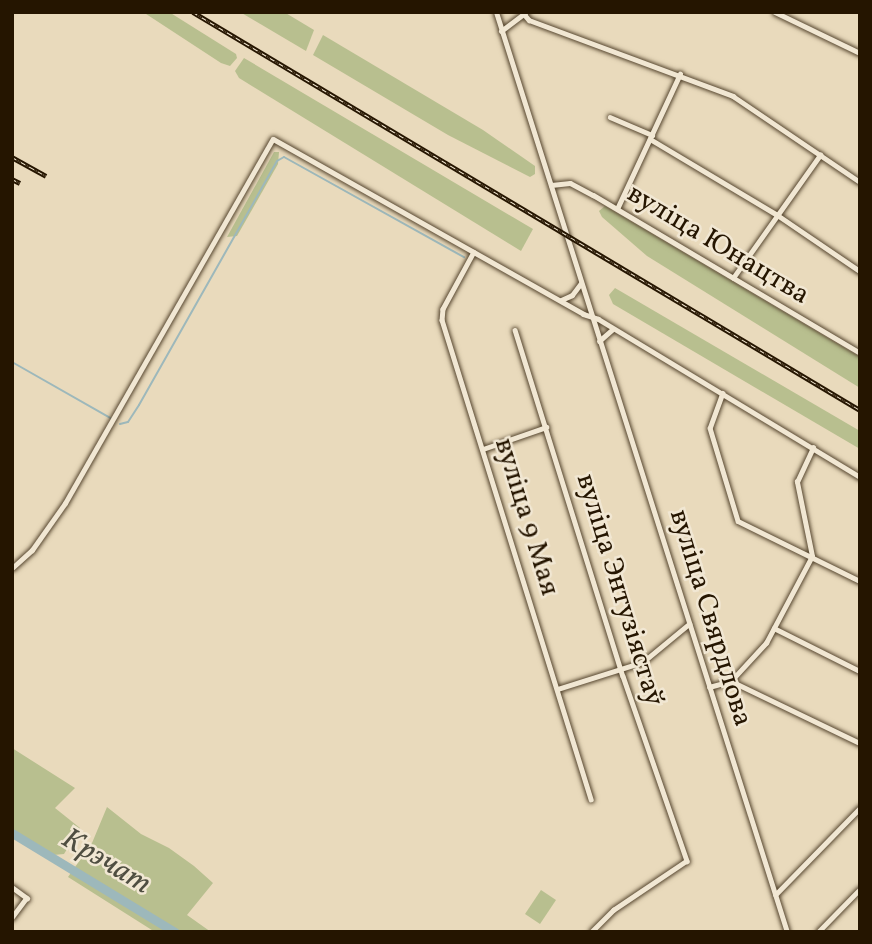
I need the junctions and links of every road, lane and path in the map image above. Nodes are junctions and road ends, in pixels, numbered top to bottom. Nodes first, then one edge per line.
1 (496, 12) edge
2 (775, 12) edge
3 (525, 13) edge
4 (501, 31) junction
5 (860, 53) edge
6 (681, 74) junction
7 (610, 117) dead end
8 (651, 137) junction
9 (820, 155) junction
10 (860, 182) edge
11 (551, 184) junction
12 (616, 209) junction
13 (776, 214) junction
14 (474, 252) junction
15 (860, 271) edge
16 (733, 278) junction
17 (581, 284) junction
18 (561, 300) junction
19 (592, 317) junction
20 (613, 329) junction
21 (515, 330) dead end
22 (599, 341) junction
23 (860, 354) edge
24 (723, 393) junction
25 (546, 427) junction
26 (813, 447) junction
27 (482, 449) junction
28 (860, 477) edge
29 (812, 556) junction
30 (12, 568) edge
31 (860, 581) edge
32 (689, 624) junction
33 (774, 628) junction
34 (621, 670) junction
35 (860, 671) edge
36 (731, 681) junction
37 (709, 687) junction
38 (558, 689) junction
39 (860, 743) edge
40 (591, 799) dead end
41 (860, 808) edge
42 (12, 887) edge
43 (860, 889) edge
44 (775, 895) junction
45 (12, 918) edge
46 (592, 932) edge
47 (787, 932) edge
48 (818, 932) edge

1 - 4 street, вуліца Свярдлова
2 - 5 street
3 - 4 street
3 - 6 street
4 - 11 street, вуліца Свярдлова
6 - 8 street
6 - 9 street
7 - 8 street
8 - 12 street
8 - 13 street
9 - 10 street
9 - 13 street
11 - 12 street, вуліца Юнацтва
11 - 17 street, вуліца Свярдлова
12 - 16 street, вуліца Юнацтва
13 - 15 street
13 - 16 street
14 - 18 street
14 - 27 street, вуліца 9 Мая
14 - 30 street
16 - 23 street, вуліца Юнацтва
17 - 18 street
17 - 19 street, вуліца Свярдлова
18 - 19 street
19 - 20 street
19 - 22 street, вуліца Свярдлова
20 - 22 street
20 - 24 street
21 - 25 street, вуліца Энтузіястаў
22 - 32 street, вуліца Свярдлова
24 - 26 street
24 - 29 street
25 - 27 street
25 - 34 street, вуліца Энтузіястаў
26 - 28 street
26 - 29 street
27 - 38 street, вуліца 9 Мая
29 - 31 street
29 - 33 street
32 - 34 street
32 - 37 street, вуліца Свярдлова
33 - 35 street
33 - 36 street
34 - 38 street
34 - 46 street, вуліца Энтузіястаў
36 - 37 street
36 - 39 street
37 - 44 street, вуліца Свярдлова
38 - 40 street, вуліца 9 Мая
41 - 44 street
42 - 45 street
43 - 48 street
44 - 47 street, вуліца Свярдлова

